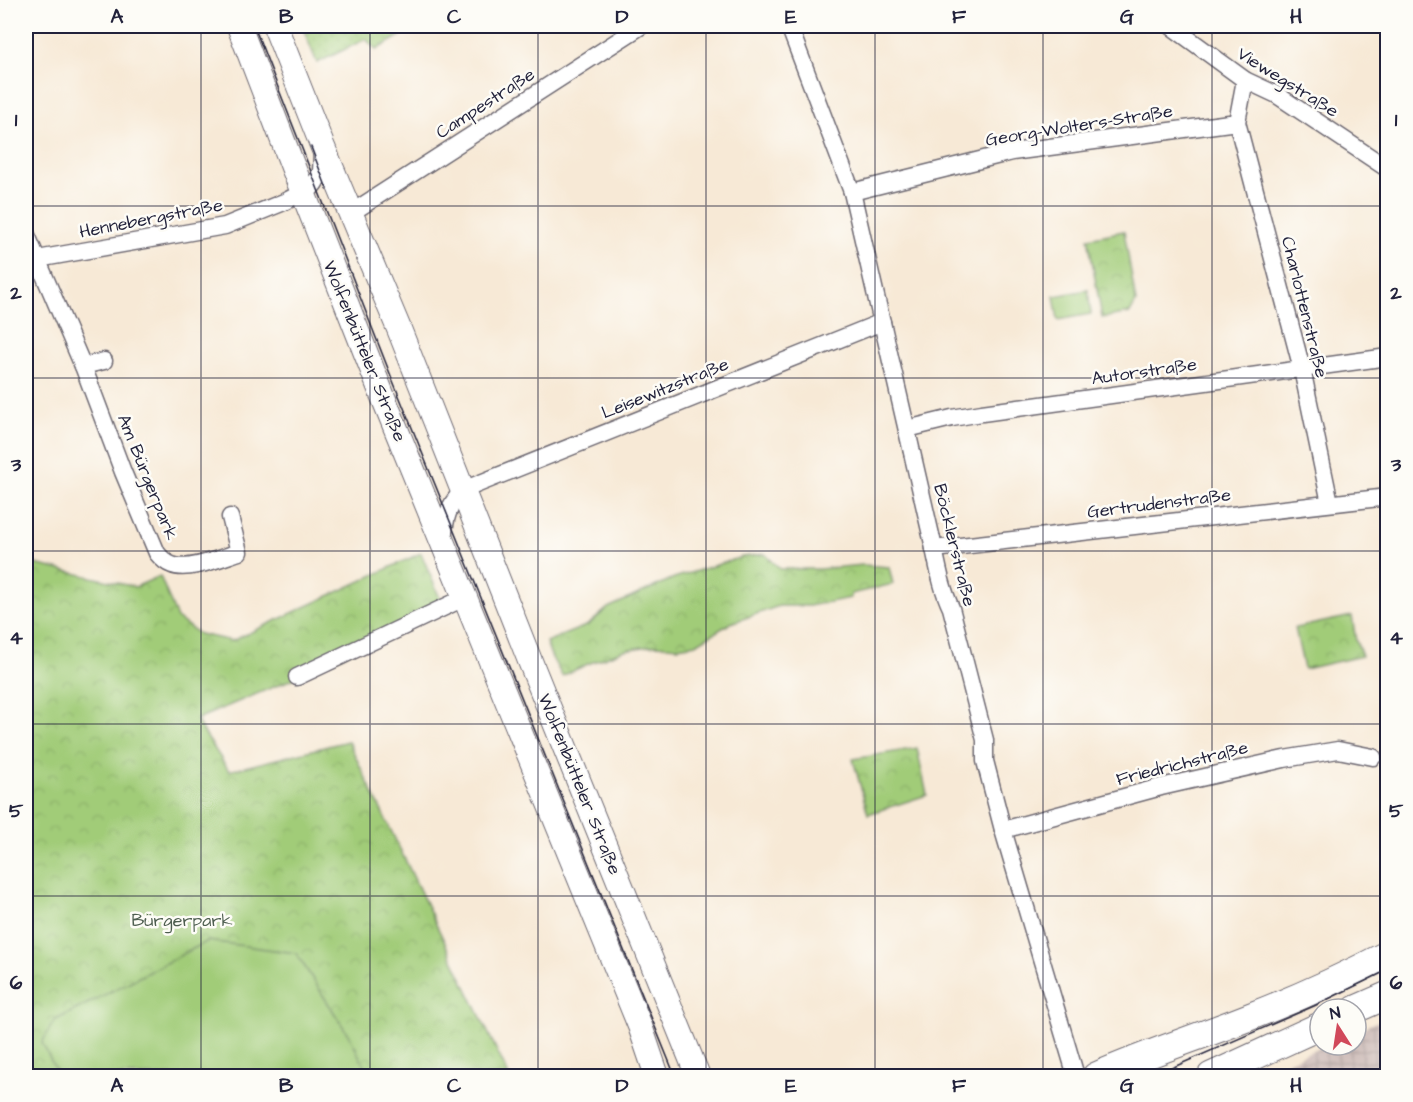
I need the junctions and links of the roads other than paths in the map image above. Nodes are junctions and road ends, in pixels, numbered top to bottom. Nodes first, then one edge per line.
1 (239, 26) edge
2 (275, 26) edge
3 (641, 26) edge
4 (789, 26) edge
5 (1171, 26) edge
6 (1245, 80) junction
7 (1237, 122) junction
8 (322, 145) junction
9 (1388, 169) edge
10 (852, 192) junction
11 (303, 193) junction
12 (351, 213) junction
13 (26, 233) edge
14 (31, 260) edge
15 (882, 322) junction
16 (1388, 357) edge
17 (104, 361) dead end
18 (83, 366) junction
19 (1302, 369) junction
20 (907, 429) junction
21 (463, 490) junction
22 (1388, 497) edge
23 (1330, 503) junction
24 (230, 517) dead end
25 (443, 542) junction
26 (934, 549) junction
27 (466, 597) junction
28 (297, 677) dead end
29 (1372, 757) dead end
30 (1003, 830) junction
31 (1388, 954) edge
32 (1388, 995) edge
33 (1368, 1004) edge
34 (1308, 1032) edge
35 (657, 1077) edge
36 (698, 1077) edge
37 (1076, 1077) edge
38 (1096, 1077) edge
39 (1211, 1077) edge

1 - 11 main road, Wolfenbütteler Straße
2 - 8 main road, Wolfenbütteler Straße
3 - 12 street, Campestraße
4 - 10 street, Böcklerstraße
5 - 6 street, Viewegstraße
6 - 7 street
6 - 9 street, Viewegstraße
7 - 10 street, Georg-Wolters-Straße
7 - 19 street, Charlottenstraße
8 - 11 street, Wolfenbütteler Straße
8 - 12 main road, Wolfenbütteler Straße
10 - 15 street, Böcklerstraße
11 - 14 street, Hennebergstraße
11 - 25 main road, Wolfenbütteler Straße
12 - 21 main road, Wolfenbütteler Straße
13 - 14 street
14 - 18 street, Am Bürgerpark
15 - 20 street, Böcklerstraße
15 - 21 street, Leisewitzstraße
16 - 19 street, Autorstraße
17 - 18 street
18 - 24 street, Am Bürgerpark
19 - 20 street, Autorstraße
19 - 23 street, Charlottenstraße
20 - 26 street, Böcklerstraße
21 - 25 street
21 - 36 main road, Wolfenbütteler Straße
22 - 23 street, Gertrudenstraße
23 - 26 street, Gertrudenstraße
25 - 27 main road, Wolfenbütteler Straße
26 - 30 street, Böcklerstraße
27 - 28 street
27 - 35 main road, Wolfenbütteler Straße
29 - 30 street, Friedrichstraße
30 - 37 street, Böcklerstraße
31 - 38 main road
32 - 33 main road
34 - 39 main road

